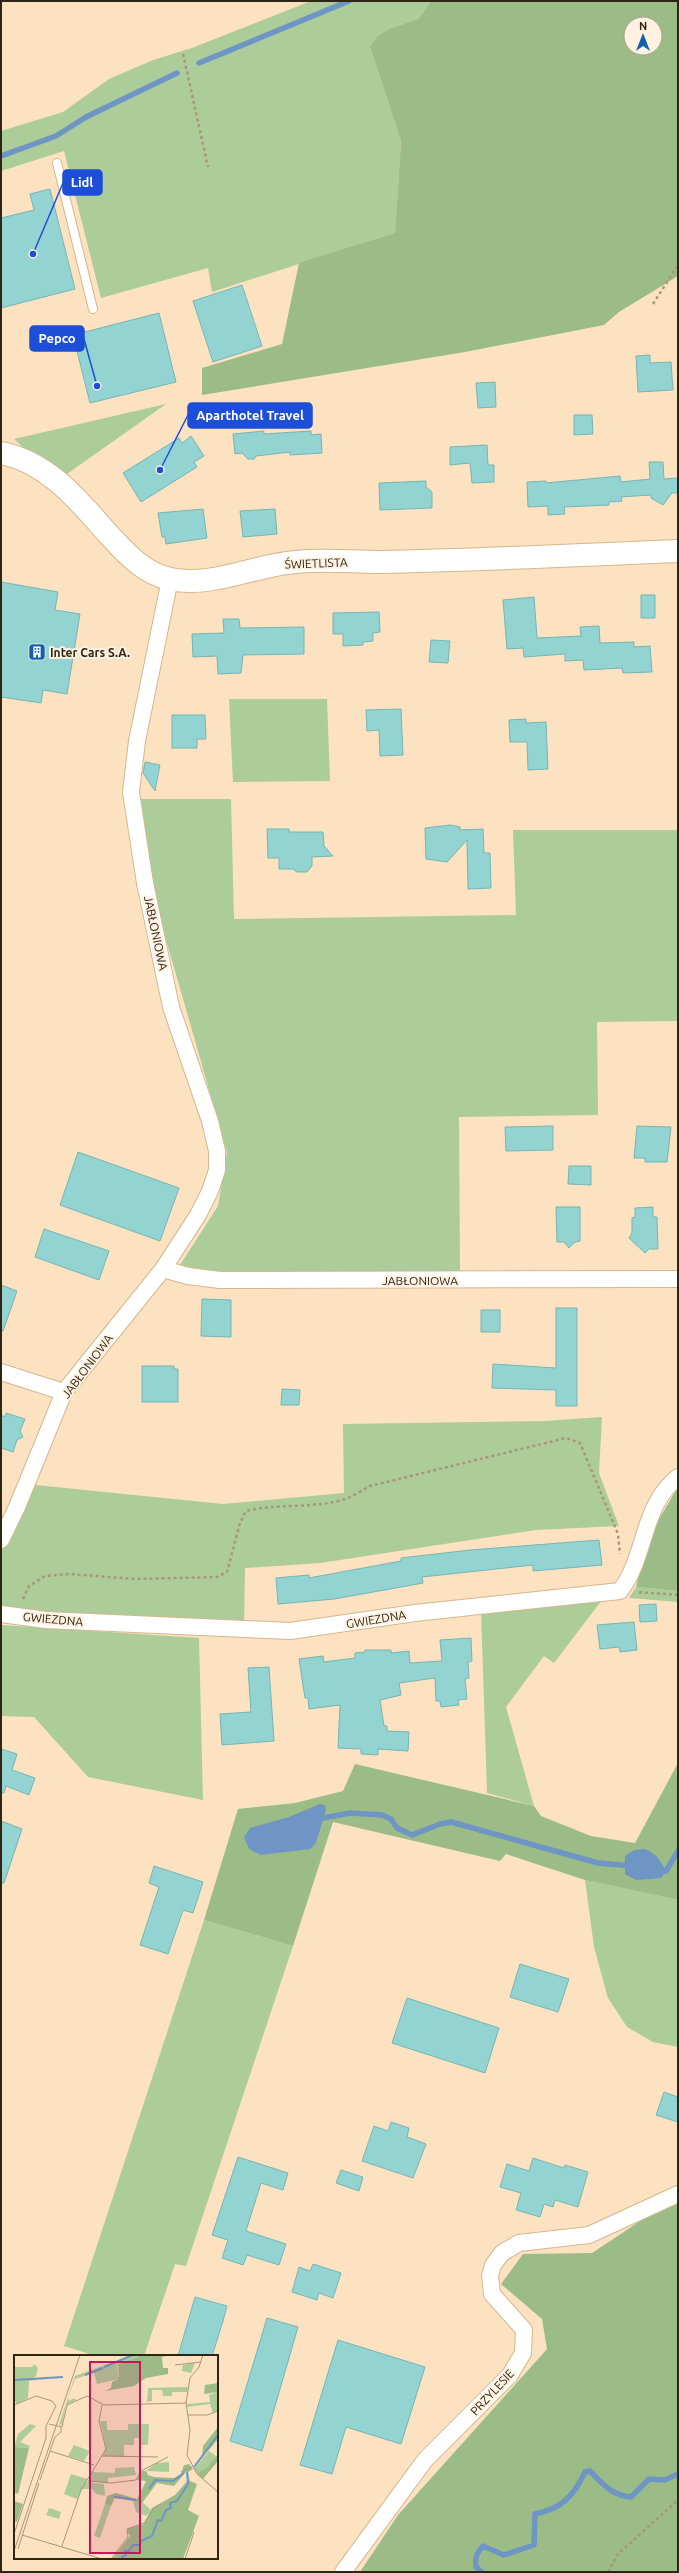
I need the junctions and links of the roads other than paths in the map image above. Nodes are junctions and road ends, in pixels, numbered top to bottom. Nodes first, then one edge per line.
1 (57, 163) dead end
2 (93, 309) dead end
3 (1, 453) edge
4 (678, 551) edge
5 (170, 579) junction
6 (163, 1269) junction
7 (678, 1279) edge
8 (1, 1372) edge
9 (64, 1392) junction
10 (678, 1477) edge
11 (1, 1540) edge
12 (1, 1614) edge
13 (678, 2194) edge
14 (343, 2572) edge

1 - 2 lane
3 - 5 street, ŚWIETLISTA
4 - 5 street, ŚWIETLISTA
5 - 6 street, JABŁONIOWA
6 - 7 street, JABŁONIOWA
6 - 9 street, JABŁONIOWA
8 - 9 street
9 - 11 street, JABŁONIOWA
10 - 12 street, GWIEZDNA
13 - 14 street, PRZYLESIE

